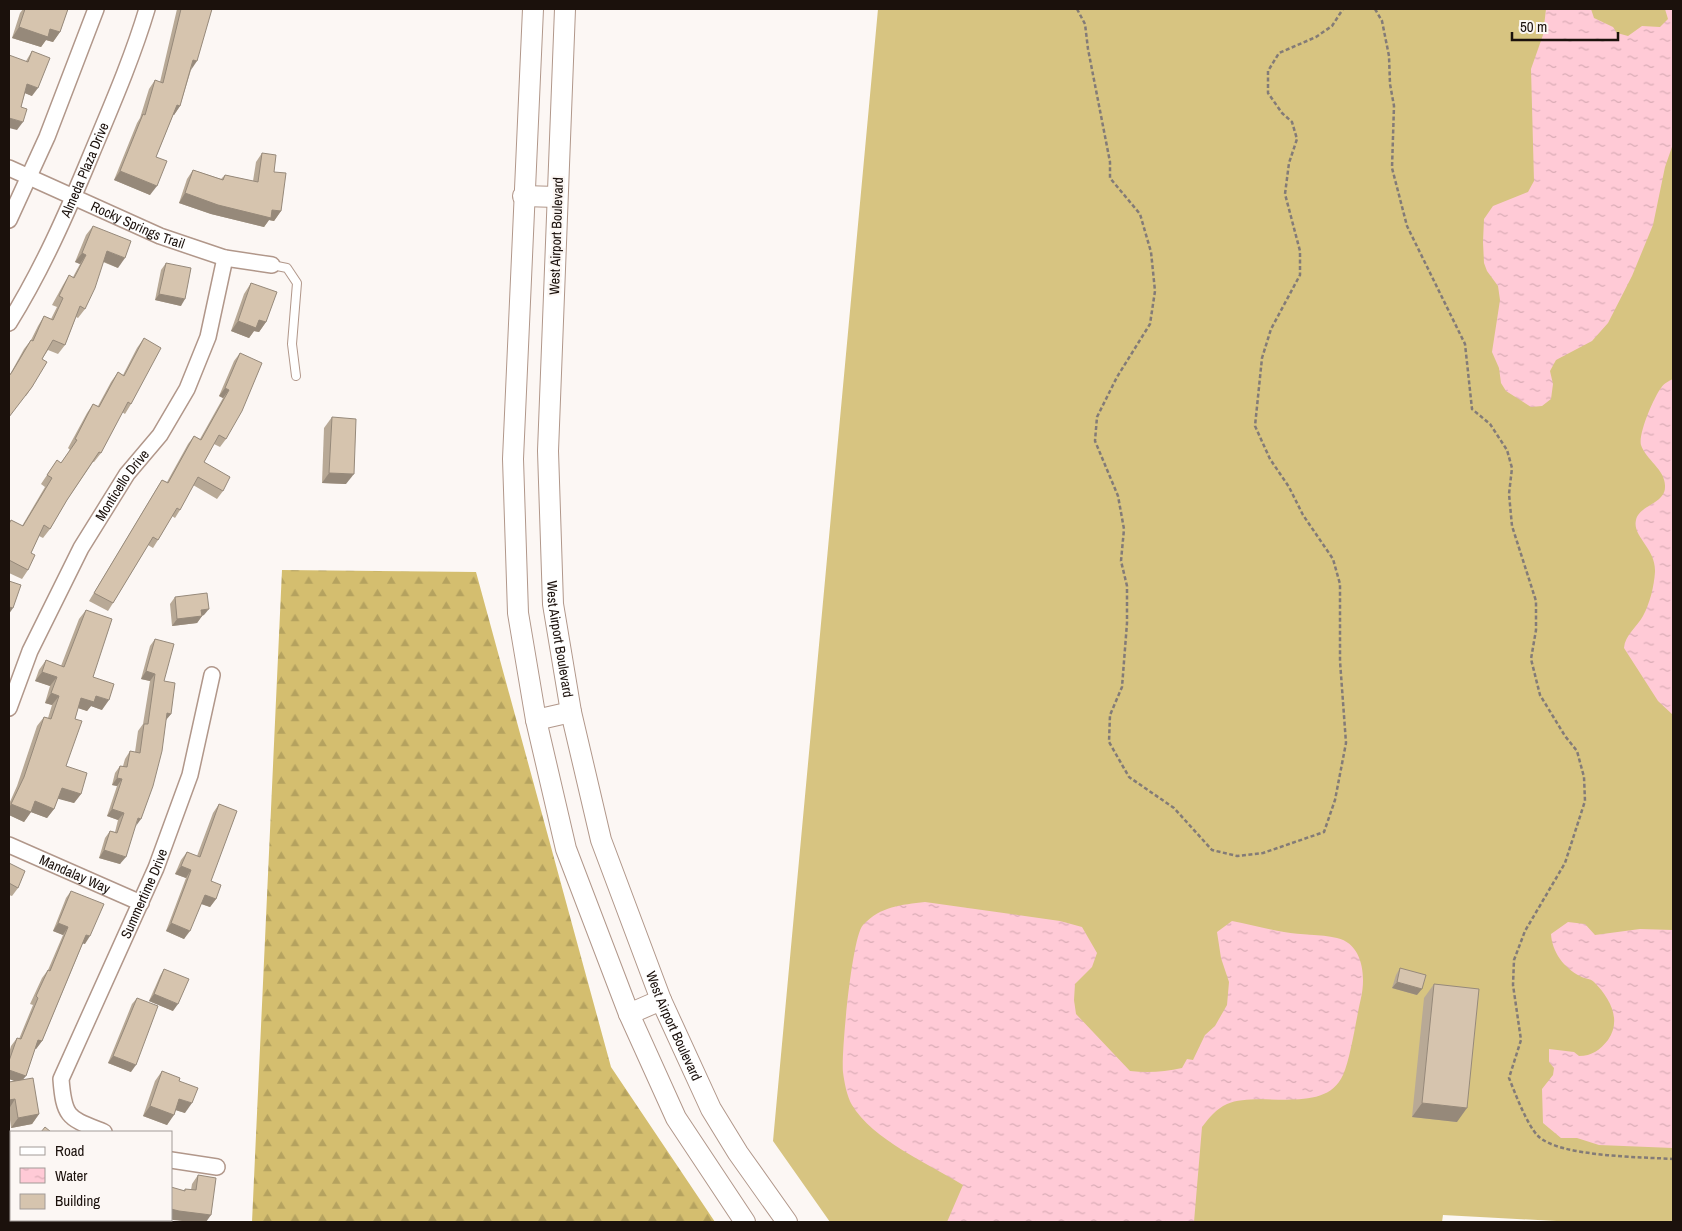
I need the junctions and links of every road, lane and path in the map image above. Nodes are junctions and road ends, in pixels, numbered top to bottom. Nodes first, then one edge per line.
1 (96, 9) edge
2 (146, 9) edge
3 (533, 9) edge
4 (565, 9) edge
5 (1077, 9) edge
6 (1343, 9) edge
7 (1375, 9) edge
8 (9, 168) edge
9 (30, 177) junction
10 (523, 196) junction
11 (557, 197) junction
12 (74, 198) junction
13 (9, 220) edge
14 (225, 258) junction
15 (272, 265) joint
16 (9, 323) edge
17 (296, 376) dead end
18 (212, 675) dead end
19 (9, 708) edge
20 (570, 712) junction
21 (536, 720) junction
22 (9, 845) edge
23 (141, 903) junction
24 (661, 1000) junction
25 (629, 1014) junction
26 (102, 1131) edge
27 (172, 1160) edge
28 (1673, 1160) edge
29 (217, 1166) dead end
30 (745, 1222) edge
31 (787, 1222) edge

1 - 9 street
2 - 12 street, Almeda Plaza Drive
3 - 10 main road
4 - 11 main road, West Airport Boulevard
5 - 6 path
7 - 28 path
8 - 9 street, Rocky Springs Trail
9 - 12 street, Rocky Springs Trail
9 - 13 street
10 - 11 main road
10 - 21 main road
11 - 20 main road, West Airport Boulevard
12 - 14 street, Rocky Springs Trail
12 - 16 street, Almeda Plaza Drive
14 - 15 street, Rocky Springs Trail
14 - 19 street, Monticello Drive
15 - 17 lane
18 - 23 street, Summertime Drive
20 - 21 main road
20 - 24 main road, West Airport Boulevard
21 - 25 main road
22 - 23 street, Mandalay Way
23 - 26 street, Summertime Drive
24 - 25 main road
24 - 31 main road, West Airport Boulevard
25 - 30 main road
27 - 29 street

